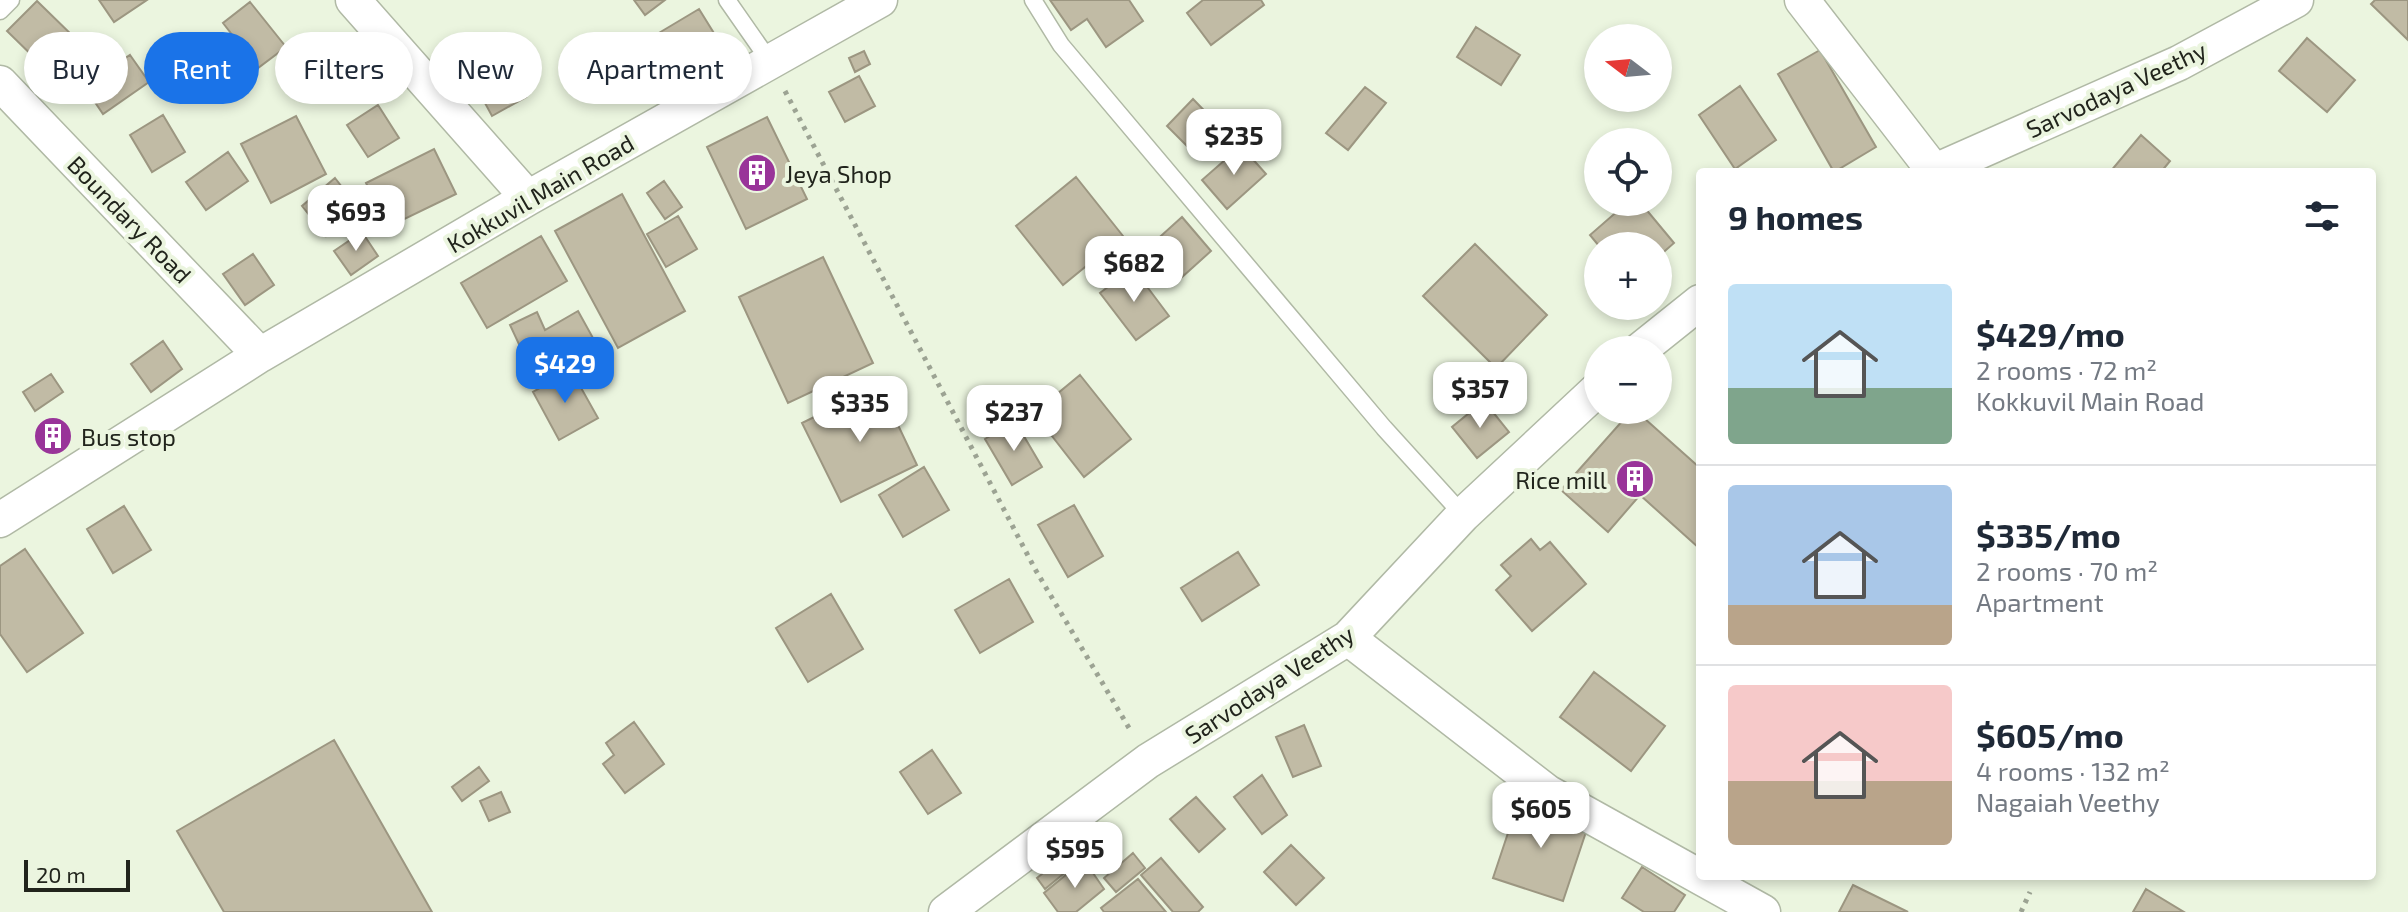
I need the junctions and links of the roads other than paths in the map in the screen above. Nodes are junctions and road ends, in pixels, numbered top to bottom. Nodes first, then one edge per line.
1 (11, 0) edge
2 (353, 0) edge
3 (727, 0) edge
4 (880, 0) edge
5 (1033, 0) edge
6 (1802, 0) edge
7 (2296, 0) edge
8 (0, 11) edge
9 (771, 63) junction
10 (0, 83) edge
11 (1931, 168) edge
12 (1943, 168) edge
13 (528, 198) junction
14 (1696, 305) edge
15 (1658, 336) edge
16 (260, 355) junction
17 (1584, 402) edge
18 (1463, 515) junction
19 (0, 520) edge
20 (1348, 638) junction
21 (1696, 875) edge
22 (1705, 880) edge
23 (946, 912) edge
24 (1763, 912) edge

1 - 8 lane
2 - 13 street
3 - 9 lane
4 - 9 street, Kokkuvil Main Road
5 - 18 lane
6 - 11 street
7 - 12 street, Sarvodaya Veethy
9 - 13 street, Kokkuvil Main Road
10 - 16 street, Boundary Road
13 - 16 street, Kokkuvil Main Road
14 - 15 street
16 - 19 street, Kokkuvil Main Road
17 - 18 street, Sarvodaya Veethy
18 - 20 street, Sarvodaya Veethy
20 - 21 street
20 - 23 street, Sarvodaya Veethy
22 - 24 street

